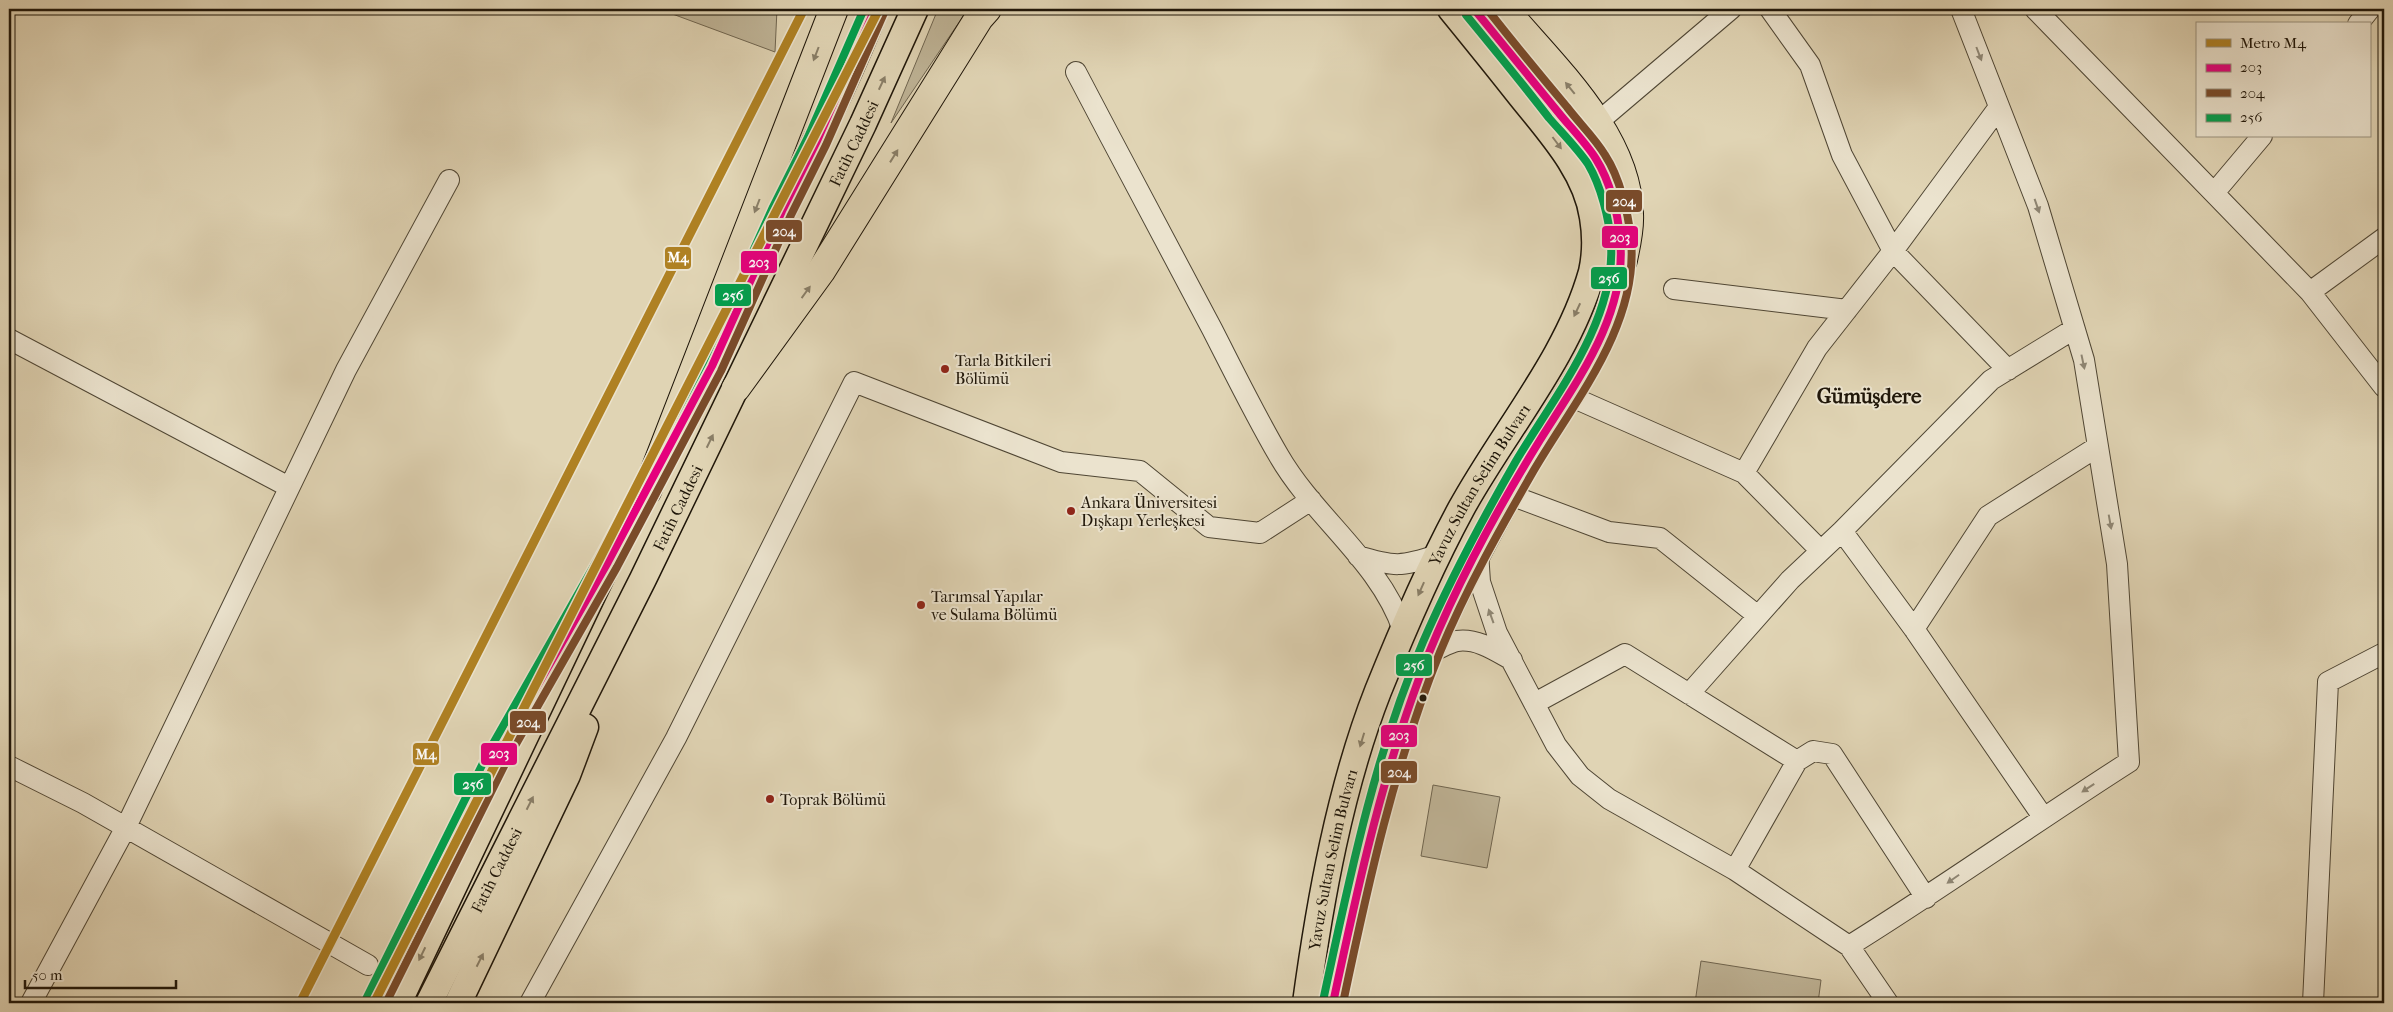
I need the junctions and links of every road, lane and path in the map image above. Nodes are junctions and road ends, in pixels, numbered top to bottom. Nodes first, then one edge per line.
1 (834, 9) edge
2 (875, 9) edge
3 (915, 9) edge
4 (1450, 9) edge
5 (1474, 9) edge
6 (1504, 9) edge
7 (1731, 9) edge
8 (1770, 9) edge
9 (1961, 9) edge
10 (2035, 9) edge
11 (2370, 9) edge
12 (983, 13) edge
13 (2360, 22) edge
14 (1076, 72) dead end
15 (1999, 107) junction
16 (1598, 122) junction
17 (2260, 138) edge
18 (1597, 160) joint
19 (449, 180) dead end
20 (2214, 192) junction
21 (2384, 238) edge
22 (1893, 251) junction
23 (1623, 260) junction
24 (1674, 289) dead end
25 (2310, 292) junction
26 (1847, 310) junction
27 (2074, 329) junction
28 (9, 339) edge
29 (2008, 370) junction
30 (2384, 387) edge
31 (736, 388) junction
32 (1581, 401) dead end
33 (2097, 447) junction
34 (1744, 473) junction
35 (289, 487) junction
36 (647, 491) junction
37 (1521, 499) dead end
38 (1311, 500) junction
39 (1842, 531) junction
40 (1820, 550) junction
41 (1478, 552) junction
42 (1437, 555) junction
43 (1358, 556) junction
44 (608, 562) junction
45 (643, 579) junction
46 (1758, 616) junction
47 (1914, 629) junction
48 (1403, 630) junction
49 (1431, 652) junction
50 (2384, 653) edge
51 (1512, 660) junction
52 (1689, 694) junction
53 (1535, 703) junction
54 (1797, 760) junction
55 (9, 766) edge
56 (2044, 817) junction
57 (126, 827) junction
58 (1735, 870) junction
59 (1926, 898) junction
60 (1850, 946) junction
61 (368, 966) dead end
62 (31, 1003) edge
63 (375, 1003) edge
64 (398, 1003) edge
65 (429, 1003) edge
66 (458, 1003) edge
67 (530, 1003) edge
68 (1306, 1003) edge
69 (1333, 1003) edge
70 (1888, 1003) edge
71 (2313, 1003) edge

1 -> 36 highway
2 - 36 main road, Fatih Caddesi
31 -> 3 main road, Fatih Caddesi
4 -> 42 main road, Yavuz Sultan Selim Bulvarı
5 - 18 highway
16 -> 6 highway
7 - 16 street
8 - 22 street
9 -> 15 street
10 - 20 street
11 - 13 street
31 -> 12 highway
14 - 38 street
15 - 22 street
15 -> 27 street
16 - 23 highway
17 - 20 street
18 - 23 main road, Yavuz Sultan Selim Bulvarı
19 - 35 street
20 - 25 street
21 - 25 street
22 - 26 street
22 - 29 street
23 - 41 main road, Yavuz Sultan Selim Bulvarı
24 - 26 street
25 - 30 street
26 - 34 street
27 - 29 street
27 -> 33 street
28 - 35 street
29 - 39 street
45 -> 31 main road, Fatih Caddesi
32 - 34 street
33 - 47 street
33 -> 56 street
34 - 40 street
35 - 57 street
36 - 44 main road, Fatih Caddesi
37 - 46 street
38 - 43 street
38 - 67 street
39 - 40 street
39 - 47 street
40 - 46 street
41 - 49 main road, Yavuz Sultan Selim Bulvarı
51 -> 41 street
42 - 43 street
42 -> 48 main road, Yavuz Sultan Selim Bulvarı
43 - 48 street
44 - 63 main road
44 -> 64 main road, Fatih Caddesi
65 -> 45 main road, Fatih Caddesi
66 -> 45 main road
46 - 52 street
47 - 56 street
48 -> 68 main road, Yavuz Sultan Selim Bulvarı
49 - 51 street
49 - 69 main road, Yavuz Sultan Selim Bulvarı
50 - 71 street
51 - 53 street
52 - 53 street
52 - 54 street
53 - 58 street
54 - 58 street
54 - 59 street
55 - 57 street
56 -> 59 street
57 - 61 street
57 - 62 street
58 - 60 street
59 - 60 street
60 - 70 street

